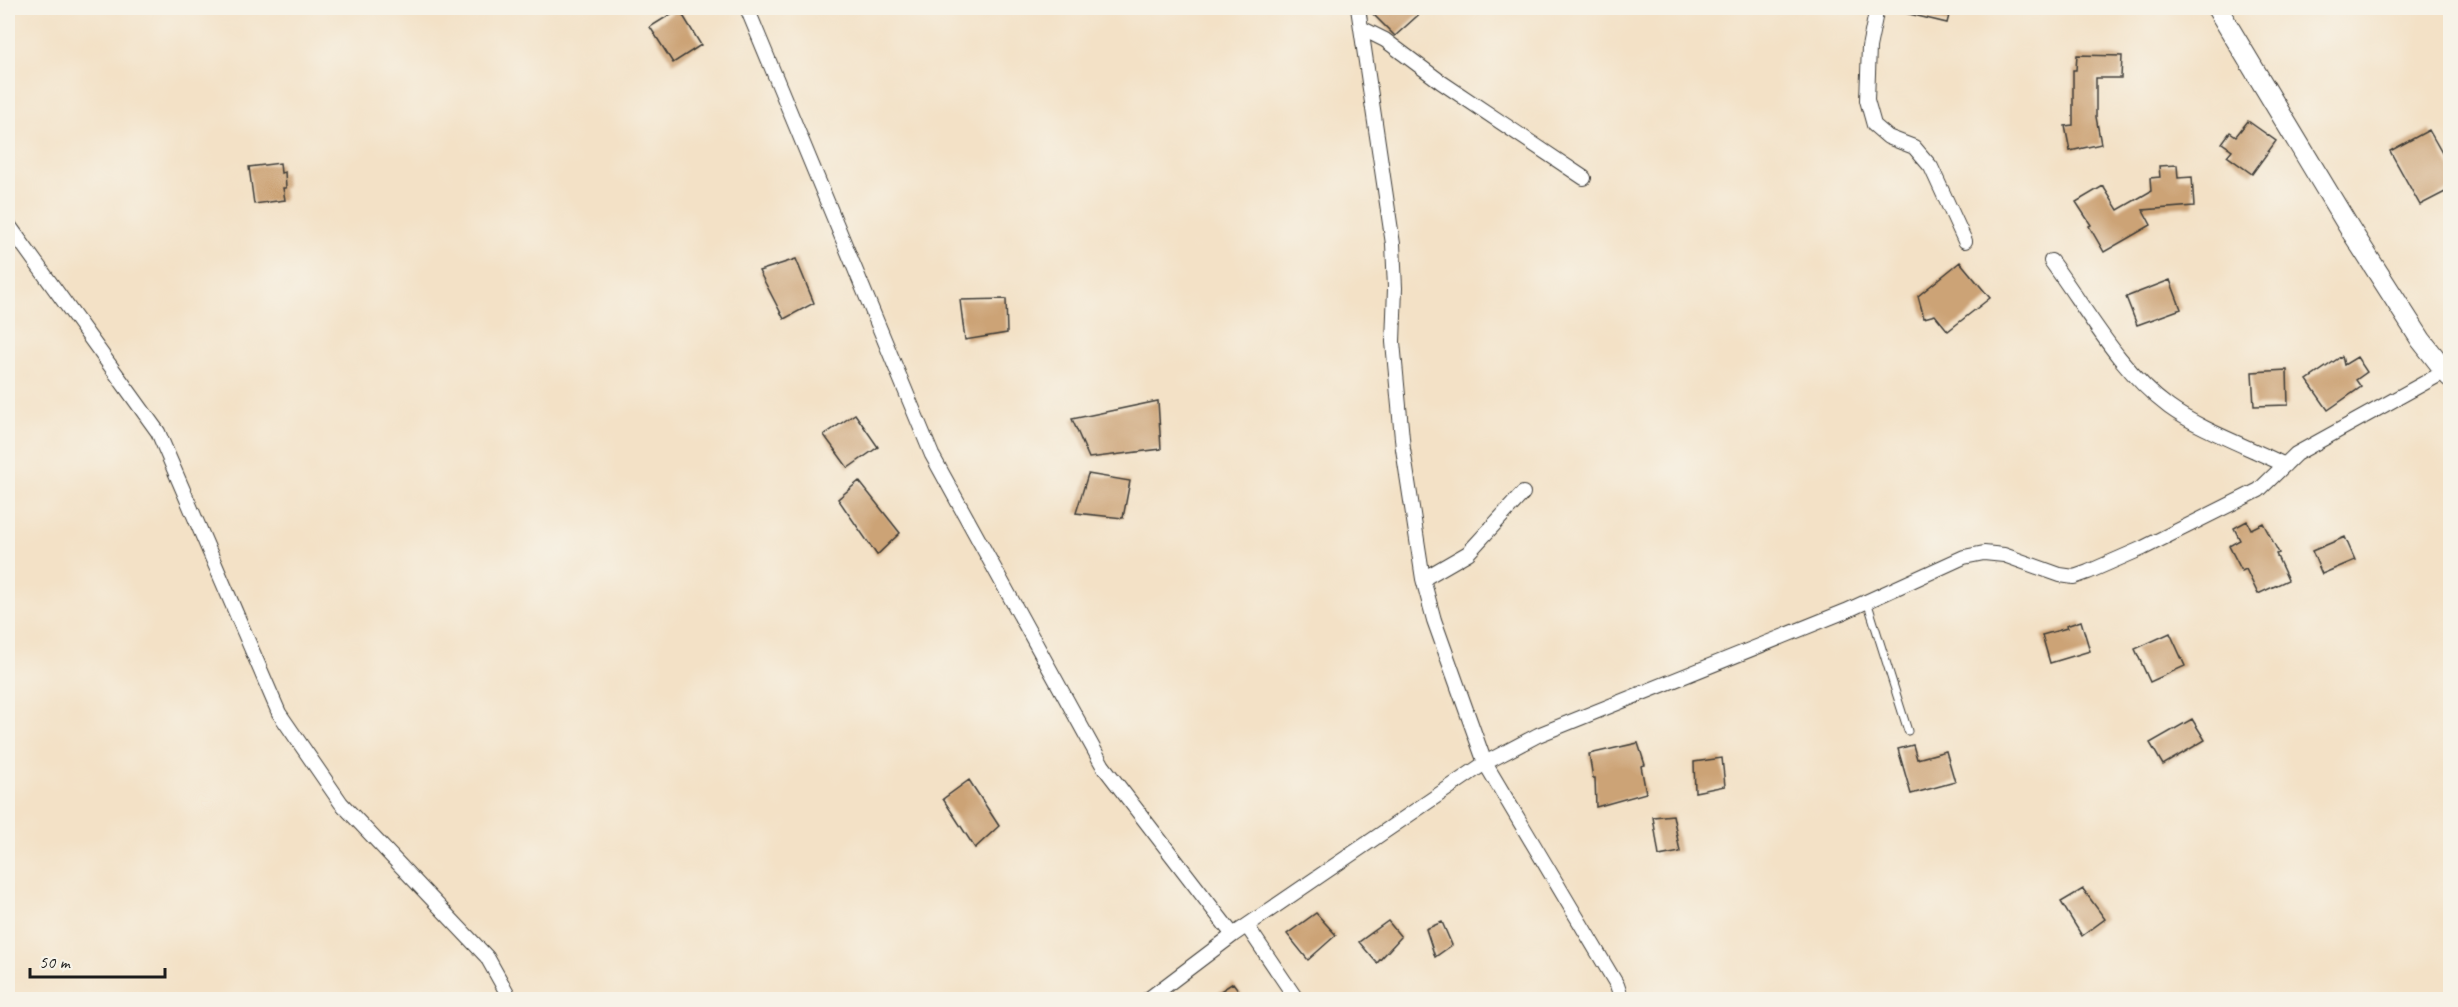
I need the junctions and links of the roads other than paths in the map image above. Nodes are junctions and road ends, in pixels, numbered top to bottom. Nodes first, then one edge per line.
1 (747, 8) edge
2 (1359, 8) edge
3 (1877, 8) edge
4 (2217, 8) edge
5 (1361, 27) junction
6 (1584, 178) dead end
7 (8, 224) edge
8 (1965, 241) dead end
9 (2051, 261) dead end
10 (2448, 374) edge
11 (2285, 465) junction
12 (1523, 493) dead end
13 (1423, 579) junction
14 (1867, 601) junction
15 (1908, 731) dead end
16 (1485, 763) junction
17 (1247, 926) junction
18 (1233, 935) junction
19 (511, 999) edge
20 (1148, 999) edge
21 (1297, 999) edge
22 (1622, 999) edge

1 - 18 street
2 - 5 street
3 - 8 street
4 - 10 main road
5 - 6 street
5 - 13 street
7 - 19 street
9 - 11 street
10 - 11 street
11 - 14 street
12 - 13 street
13 - 16 street
14 - 15 lane
14 - 16 street
16 - 17 street
16 - 22 street
17 - 18 street
17 - 21 street
18 - 20 street

